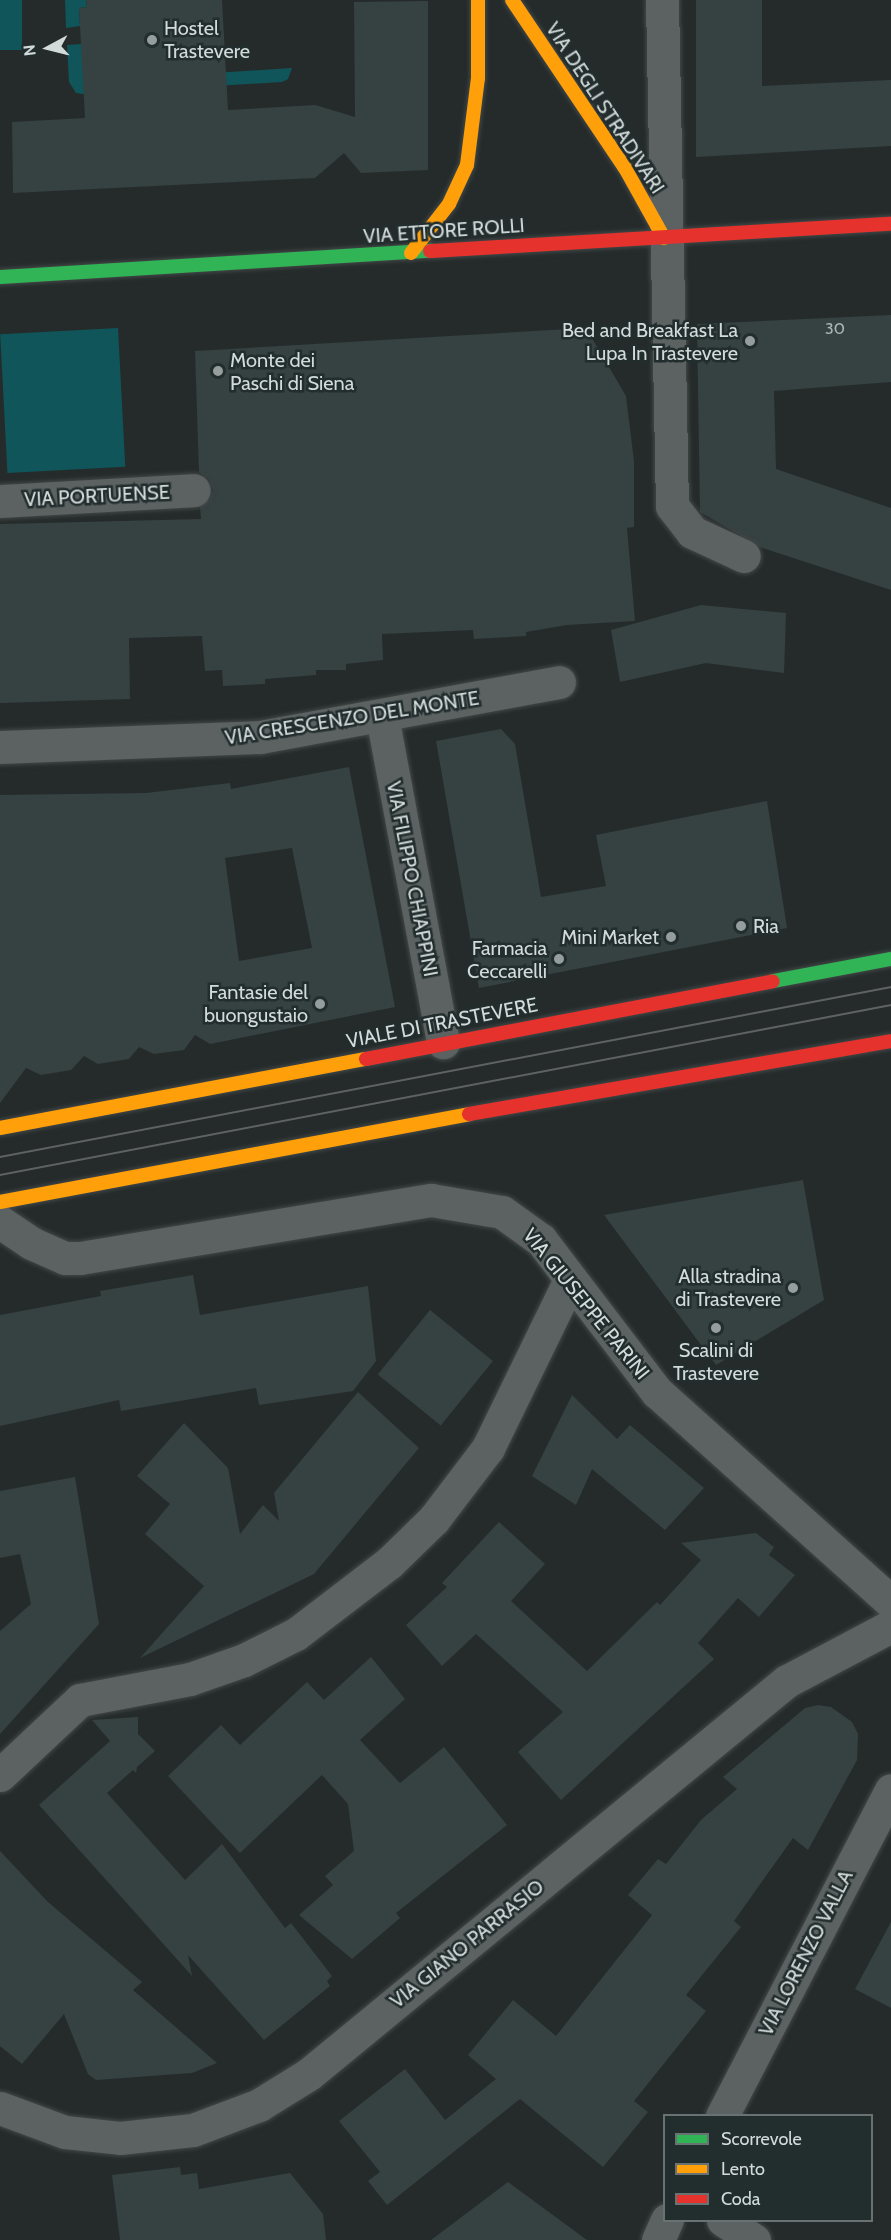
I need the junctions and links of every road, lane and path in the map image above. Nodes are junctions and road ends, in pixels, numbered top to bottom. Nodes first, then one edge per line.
1 (478, 0) edge
2 (512, 0) edge
3 (662, 0) edge
4 (891, 224) edge
5 (664, 238) junction
6 (411, 253) junction
7 (0, 276) edge
8 (194, 490) dead end
9 (0, 501) edge
10 (744, 556) dead end
11 (559, 682) dead end
12 (382, 716) junction
13 (0, 747) edge
14 (891, 959) edge
15 (891, 1041) edge
16 (443, 1042) junction
17 (0, 1128) edge
18 (0, 1202) edge
19 (0, 1222) edge
20 (570, 1280) junction
21 (891, 1602) edge
22 (891, 1626) edge
23 (0, 1775) edge
24 (891, 1790) edge
25 (0, 2108) edge
26 (723, 2114) edge
27 (667, 2222) edge
28 (726, 2222) edge
29 (658, 2240) edge
30 (754, 2240) edge

1 - 6 main road
2 - 5 main road, VIA DEGLI STRADIVARI
3 - 5 street
4 - 5 main road, VIA ETTORE ROLLI
5 - 6 main road, VIA ETTORE ROLLI
5 - 10 street
6 - 7 main road, VIA ETTORE ROLLI
8 - 9 street, VIA PORTUENSE
11 - 12 street, VIA CRESCENZO DEL MONTE
12 - 13 street, VIA CRESCENZO DEL MONTE
12 - 16 street, VIA FILIPPO CHIAPPINI
14 - 16 main road, VIALE DI TRASTEVERE
15 - 18 main road
16 - 17 main road, VIALE DI TRASTEVERE
19 - 20 street, VIA GIUSEPPE PARINI
20 - 21 street, VIA GIUSEPPE PARINI
20 - 23 street
22 - 25 street, VIA GIANO PARRASIO
24 - 26 street, VIA LORENZO VALLA
27 - 29 street
28 - 30 street

